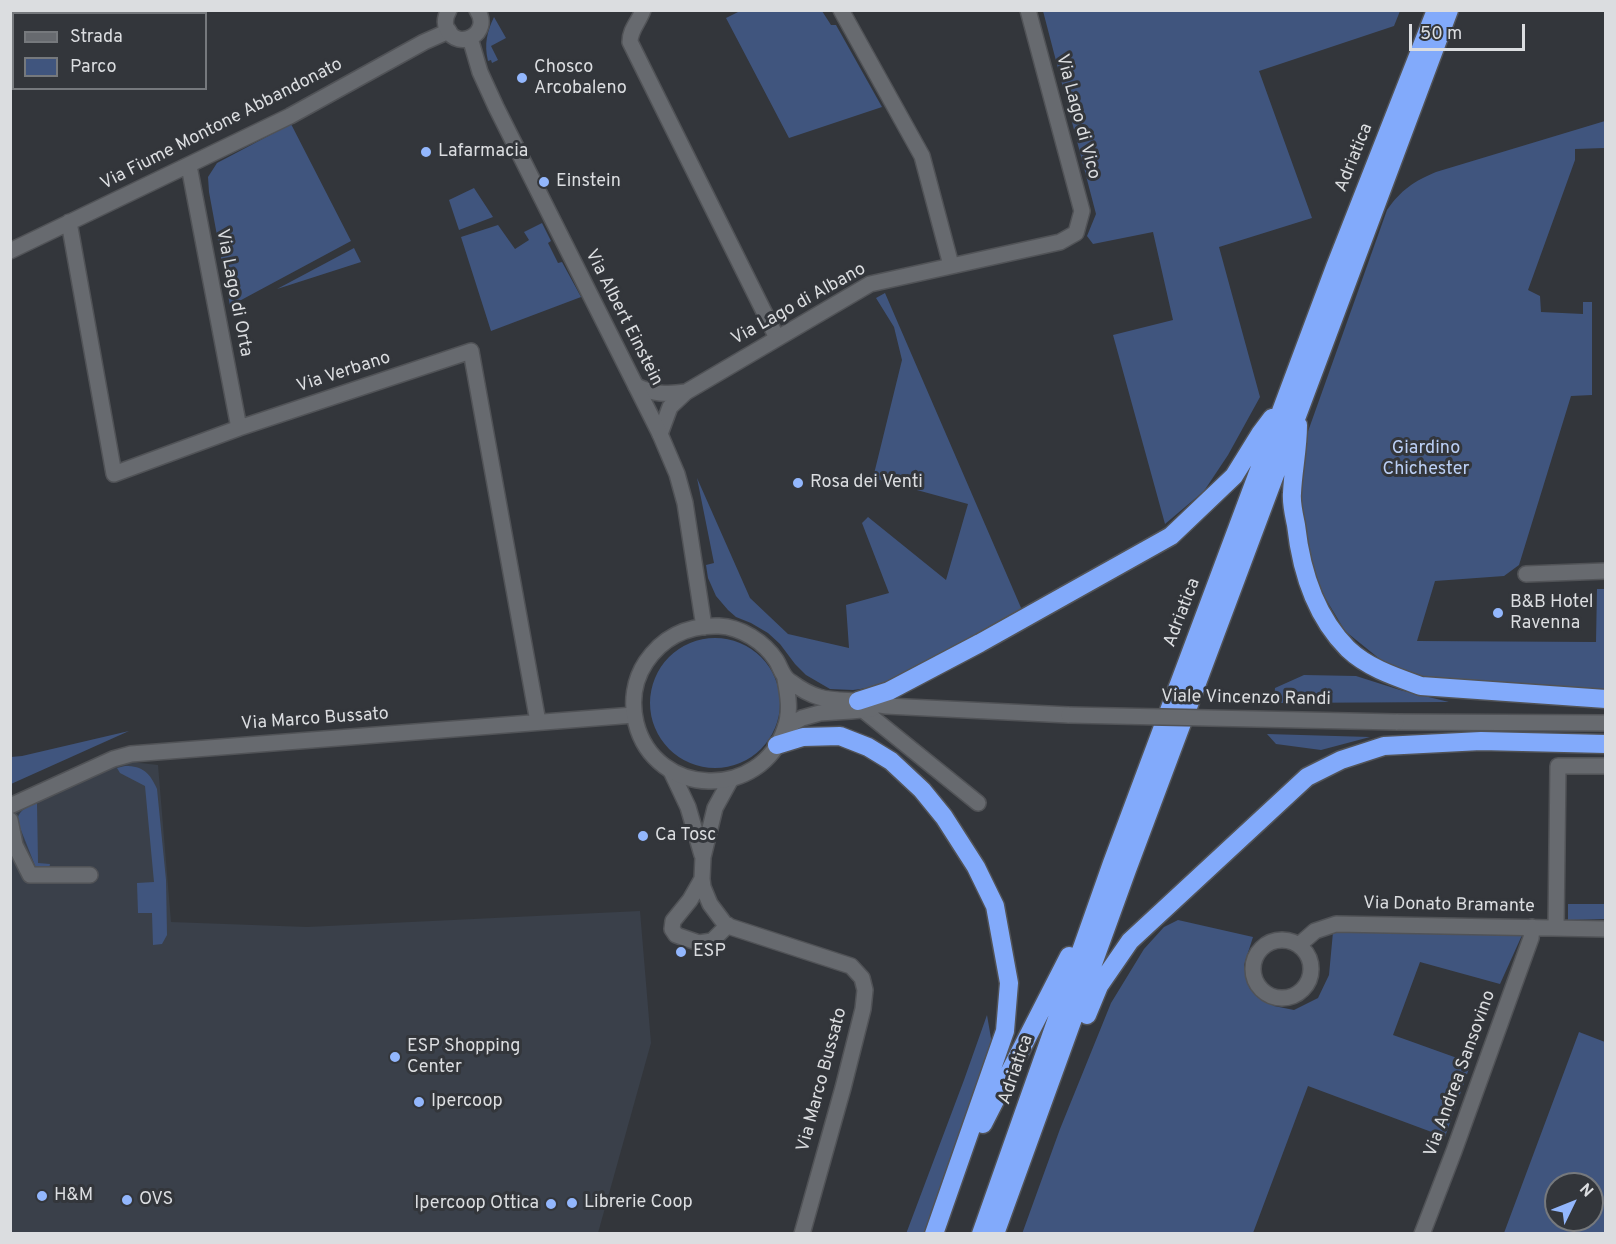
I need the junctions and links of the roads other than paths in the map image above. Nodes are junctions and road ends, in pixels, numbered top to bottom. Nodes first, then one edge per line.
1 (449, 10) edge
2 (643, 10) edge
3 (842, 10) edge
4 (1029, 10) edge
5 (1436, 10) edge
6 (1449, 10) edge
7 (480, 12) edge
8 (448, 31) junction
9 (470, 38) junction
10 (189, 166) junction
11 (69, 222) junction
12 (1076, 233) joint
13 (10, 251) edge
14 (951, 265) junction
15 (777, 338) junction
16 (636, 386) junction
17 (686, 392) junction
18 (1290, 410) junction
19 (239, 428) junction
20 (660, 434) junction
21 (1605, 571) edge
22 (1526, 574) dead end
23 (704, 627) junction
24 (785, 679) junction
25 (1605, 699) edge
26 (861, 706) junction
27 (634, 715) junction
28 (538, 722) junction
29 (1605, 723) edge
30 (786, 727) junction
31 (1605, 744) edge
32 (777, 745) junction
33 (1605, 766) edge
34 (671, 771) junction
35 (731, 779) junction
36 (978, 803) dead end
37 (10, 806) edge
38 (10, 820) edge
39 (13, 843) edge
40 (702, 857) junction
41 (1112, 863) junction
42 (90, 875) dead end
43 (702, 879) junction
44 (728, 926) junction
45 (1532, 927) junction
46 (1556, 928) junction
47 (1605, 929) edge
48 (1299, 945) dead end
49 (955, 1176) junction
50 (802, 1233) edge
51 (934, 1233) edge
52 (981, 1233) edge
53 (995, 1233) edge
54 (1007, 1233) edge
55 (1422, 1233) edge

1 - 8 street
2 - 15 street
3 - 14 street
4 - 12 street, Via Lago di Vico
5 - 18 highway, Adriatica
6 - 18 highway, Adriatica
7 - 9 street
8 - 9 street
8 - 10 street, Via Fiume Montone Abbandonato
9 - 16 street, Via Albert Einstein
10 - 11 street, Via Fiume Montone Abbandonato
10 - 19 street, Via Lago di Orta
11 - 13 street, Via Fiume Montone Abbandonato
11 - 19 street, Via Verbano
12 - 14 street, Via Lago di Albano
14 - 15 street, Via Lago di Albano
15 - 17 street, Via Lago di Albano
16 - 17 street
16 - 20 street, Via Albert Einstein
17 - 20 street, Via Lago di Albano
18 - 25 highway
18 - 26 highway
18 - 41 highway, Adriatica
18 - 53 highway, Adriatica
19 - 28 street, Via Verbano
20 - 23 street, Via Albert Einstein
21 - 22 street
23 - 24 street
23 - 27 street
24 - 26 street, Viale Vincenzo Randi
24 - 30 street
26 - 29 street, Viale Vincenzo Randi, bridge
26 - 30 street, Viale Vincenzo Randi
26 - 36 street
27 - 28 street, Via Marco Bussato
27 - 34 street
28 - 37 street, Via Marco Bussato
30 - 32 street
31 - 54 highway
32 - 35 street
32 - 49 highway
33 - 46 street
34 - 35 street
34 - 40 street
35 - 40 street
38 - 39 street
39 - 42 street
40 - 43 street
41 - 49 highway
41 - 52 highway, Adriatica
43 - 44 street
43 - 44 street
44 - 50 street, Via Marco Bussato
45 - 46 street, Via Donato Bramante
45 - 48 street, Via Donato Bramante
45 - 55 street, Via Andrea Sansovino
46 - 47 street, Via Donato Bramante
49 - 51 highway

